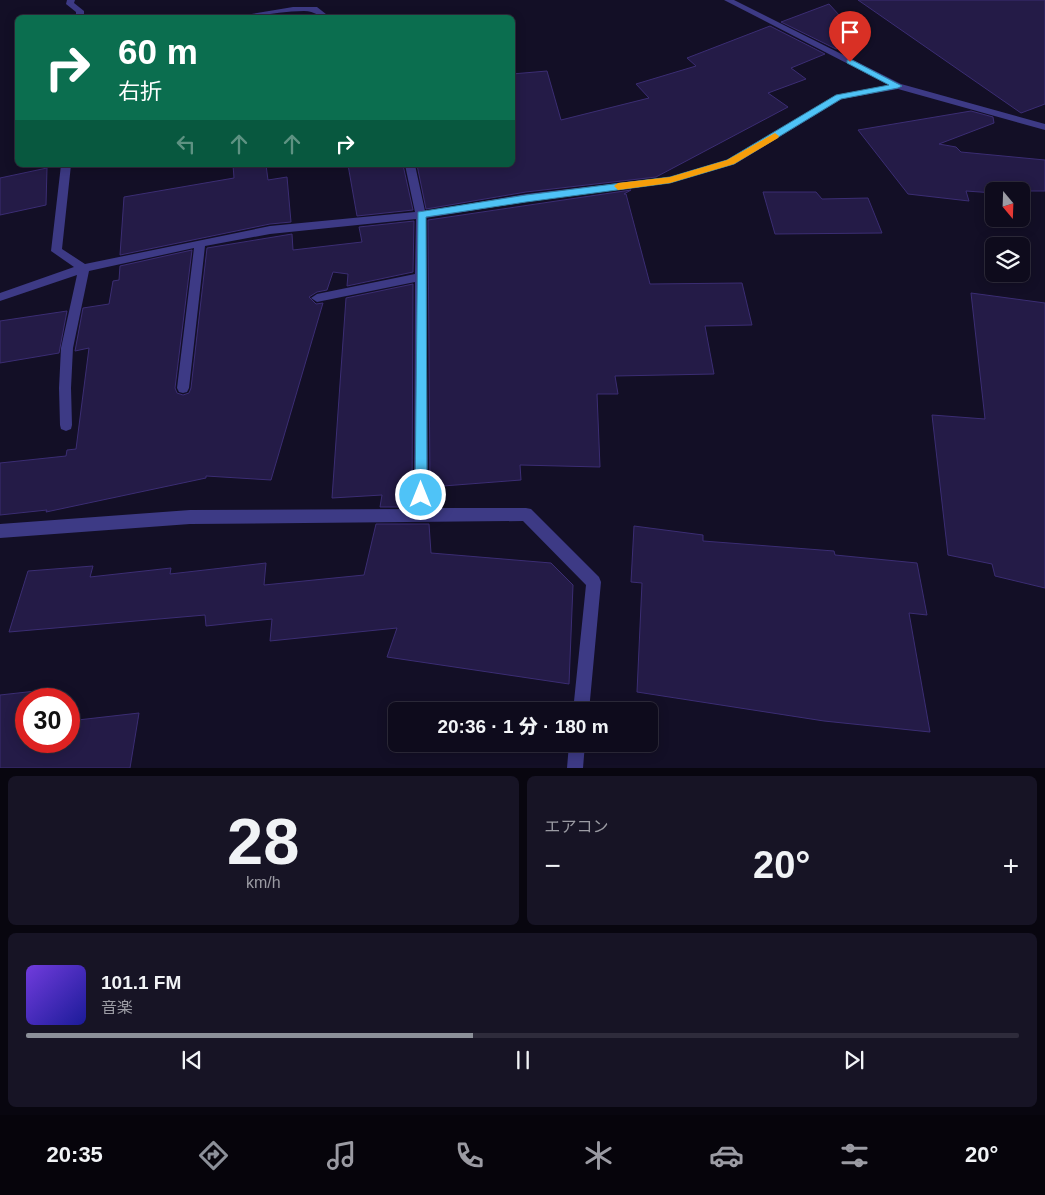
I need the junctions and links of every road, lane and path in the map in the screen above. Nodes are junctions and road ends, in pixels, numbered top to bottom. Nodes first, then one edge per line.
1 (71, 0) edge
2 (728, 0) edge
3 (80, 15) edge
4 (251, 15) edge
5 (323, 15) edge
6 (898, 86) junction
7 (1045, 127) edge
8 (66, 167) edge
9 (410, 167) edge
10 (421, 215) junction
11 (200, 243) junction
12 (84, 268) junction
13 (421, 277) junction
14 (0, 297) edge
15 (317, 298) dead end
16 (183, 388) dead end
17 (66, 425) dead end
18 (421, 515) junction
19 (0, 531) edge
20 (582, 702) edge
21 (576, 752) edge
22 (575, 768) edge

1 - 3 street
2 - 6 street
4 - 5 street
6 - 7 street
6 - 10 street
8 - 12 street
9 - 10 street
10 - 11 street
10 - 13 street
11 - 12 street
11 - 16 street
12 - 14 street
12 - 17 street
13 - 15 street
13 - 18 street
18 - 19 street
18 - 20 street
21 - 22 street

